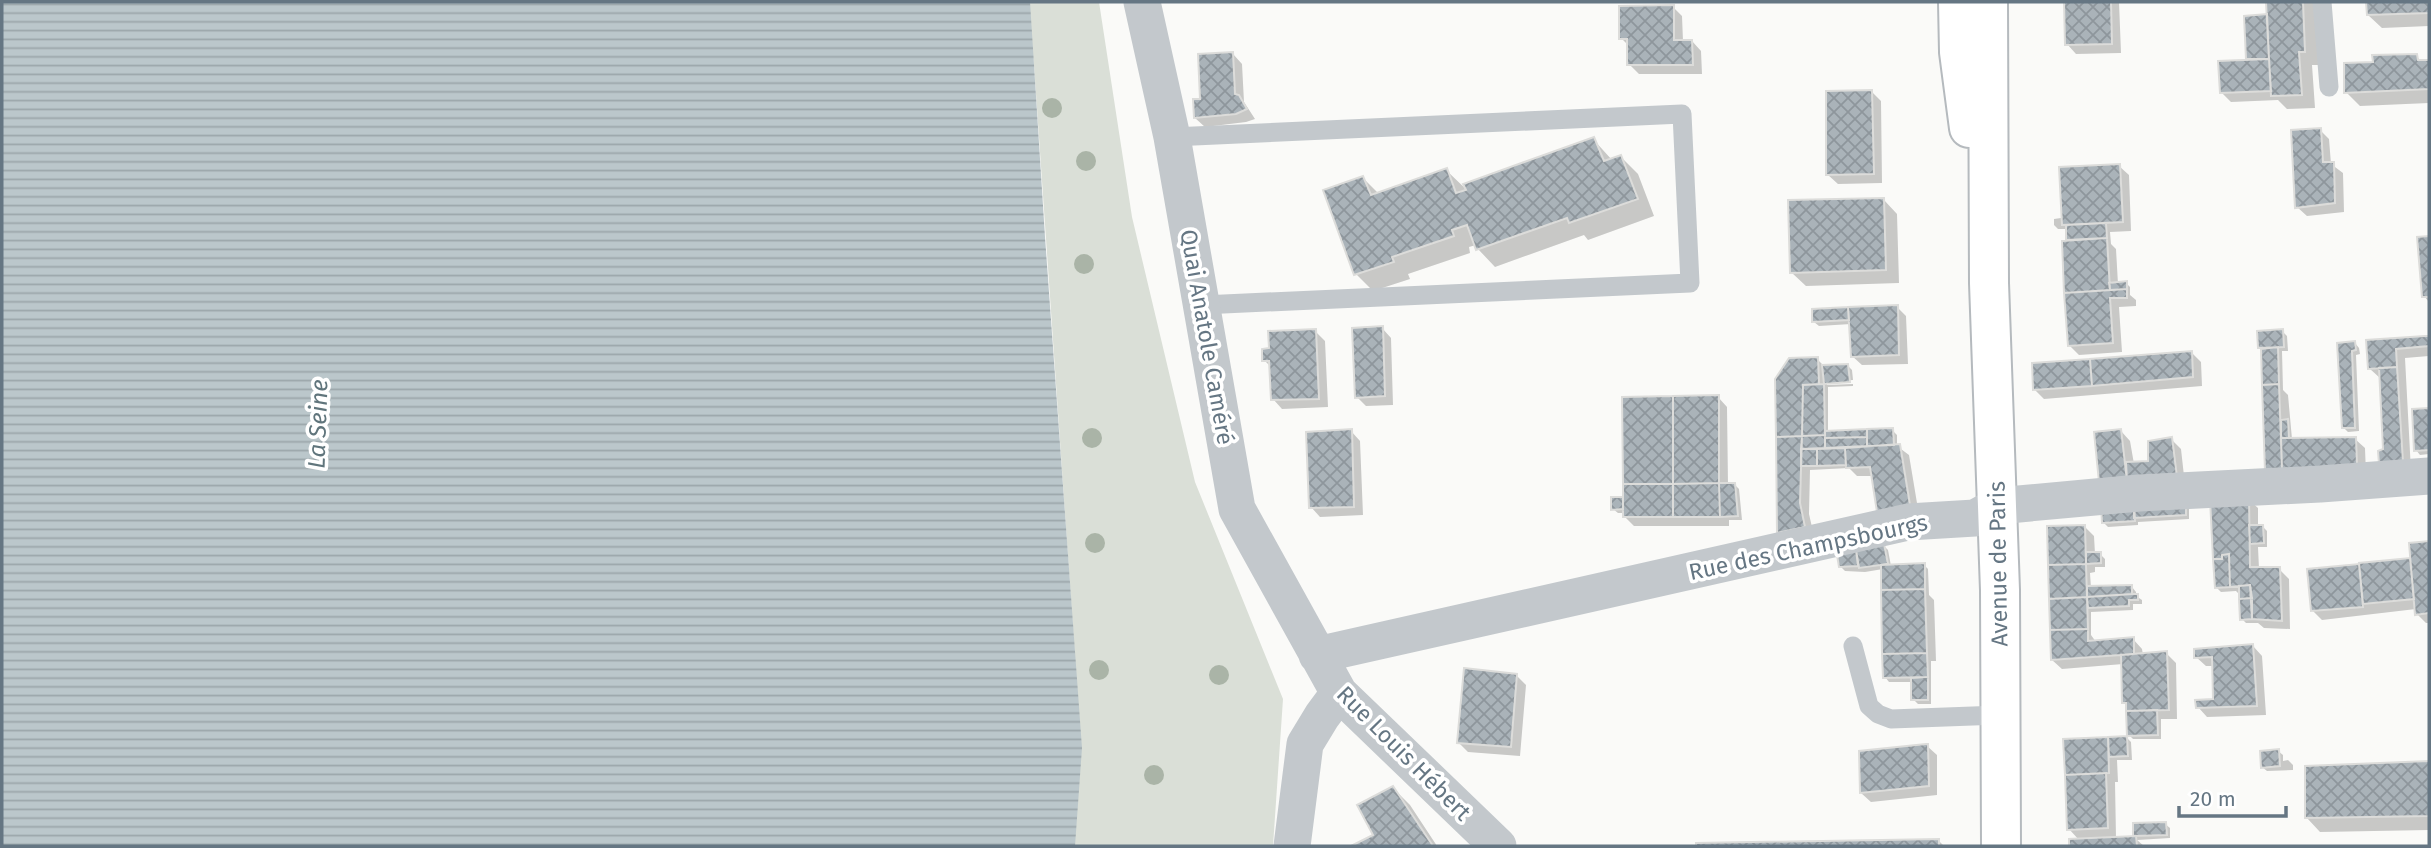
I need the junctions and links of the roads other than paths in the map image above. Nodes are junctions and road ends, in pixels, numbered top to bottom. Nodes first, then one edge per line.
1 (1142, 2) edge
2 (1958, 2) edge
3 (1987, 2) edge
4 (2322, 2) edge
5 (2329, 87) dead end
6 (1171, 137) junction
7 (1989, 283) junction
8 (1202, 305) junction
9 (2429, 476) edge
10 (1997, 506) junction
11 (1853, 646) dead end
12 (1317, 655) junction
13 (1339, 693) junction
14 (2000, 715) junction
15 (1292, 846) edge
16 (1498, 846) edge
17 (2001, 846) edge

1 - 6 street, Quai Anatole Caméré
2 - 7 main road, Avenue de Paris
3 - 7 main road, Avenue de Paris
4 - 5 lane
6 - 8 street, Quai Anatole Caméré
6 - 8 lane
7 - 10 main road, Avenue de Paris
8 - 12 street, Quai Anatole Caméré
9 - 10 street, Rue des Champsbourgs
10 - 12 street, Rue des Champsbourgs
10 - 14 main road, Avenue de Paris
11 - 14 lane
12 - 13 street, Rue Louis Hébert
13 - 15 street
13 - 16 street, Rue Louis Hébert
14 - 17 main road, Avenue de Paris

